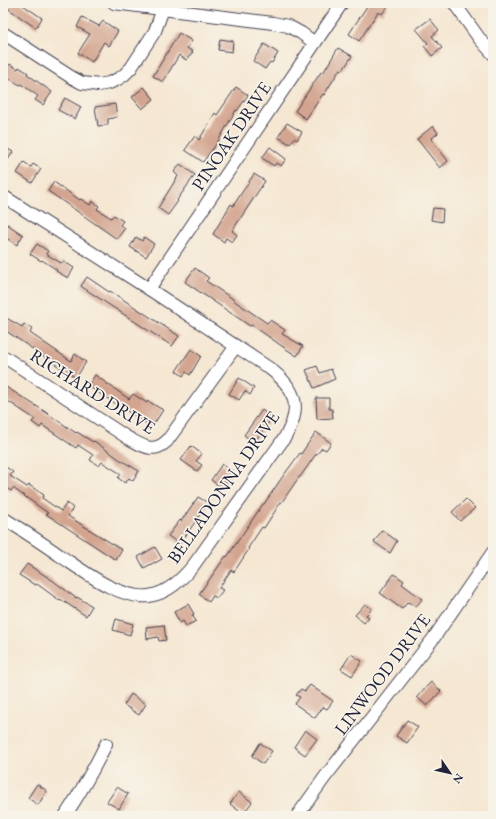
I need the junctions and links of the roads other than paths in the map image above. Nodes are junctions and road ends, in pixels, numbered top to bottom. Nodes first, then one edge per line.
1 (114, 3) edge
2 (342, 3) edge
3 (454, 3) edge
4 (163, 9) junction
5 (3, 33) edge
6 (315, 43) junction
7 (493, 54) edge
8 (3, 196) edge
9 (149, 289) junction
10 (236, 346) junction
11 (3, 356) edge
12 (3, 518) edge
13 (493, 552) edge
14 (106, 744) dead end
15 (65, 816) edge
16 (297, 816) edge

1 - 4 street
2 - 6 street, PINOAK DRIVE
3 - 7 street
4 - 5 street
4 - 6 street
6 - 9 street, PINOAK DRIVE
8 - 9 street, BELLADONNA DRIVE
9 - 10 street, BELLADONNA DRIVE
10 - 11 street, RICHARD DRIVE
10 - 12 street, BELLADONNA DRIVE
13 - 16 street, LINWOOD DRIVE
14 - 15 street

